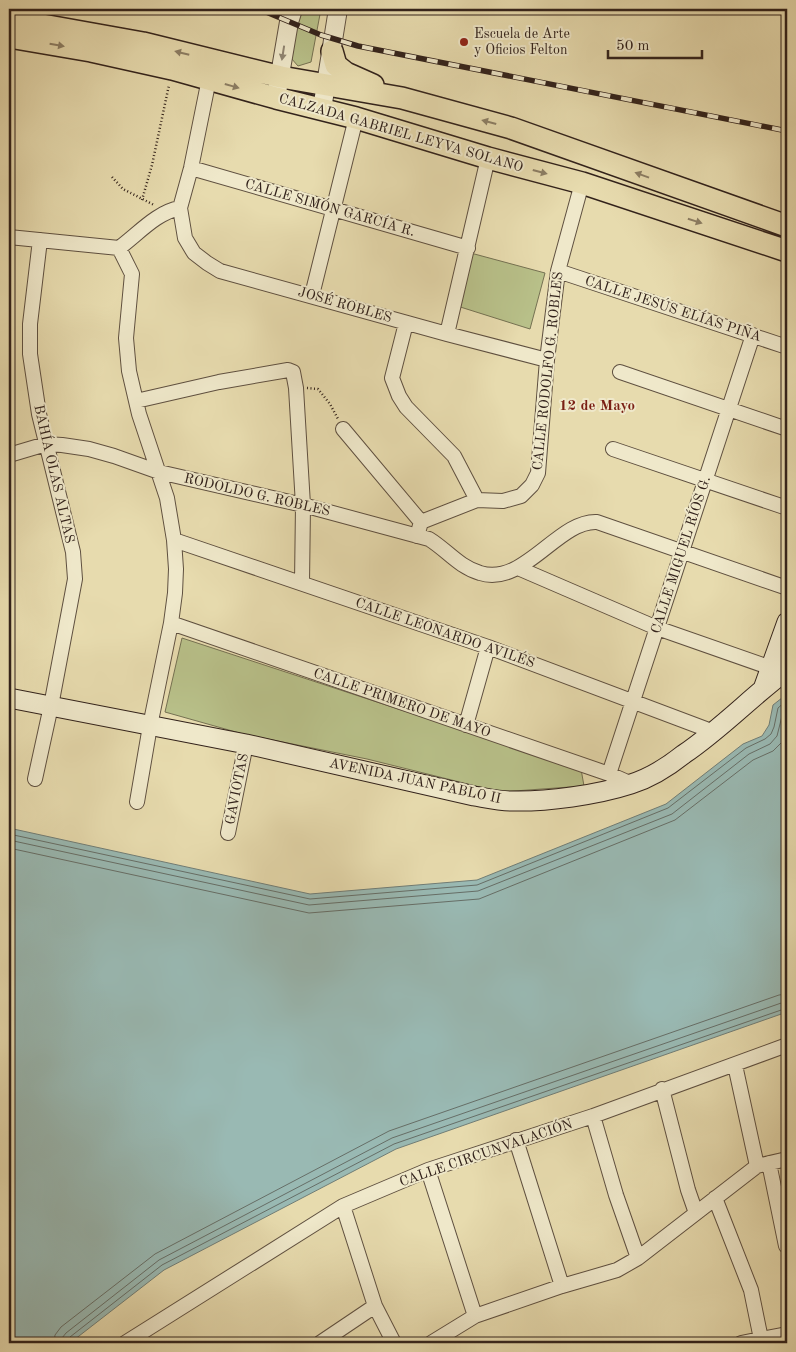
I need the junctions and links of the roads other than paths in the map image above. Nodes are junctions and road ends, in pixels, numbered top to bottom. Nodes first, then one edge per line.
1 (292, 9) edge
2 (338, 9) edge
3 (9, 19) edge
4 (9, 37) edge
5 (332, 51) junction
6 (280, 77) junction
7 (209, 79) junction
8 (327, 85) junction
9 (276, 98) junction
10 (402, 98) junction
11 (322, 109) junction
12 (356, 118) junction
13 (488, 158) junction
14 (191, 168) junction
15 (582, 183) junction
16 (333, 209) junction
17 (174, 210) junction
18 (787, 226) edge
19 (9, 237) edge
20 (40, 240) junction
21 (119, 248) junction
22 (468, 248) junction
23 (787, 251) edge
24 (558, 271) junction
25 (312, 295) junction
26 (406, 323) junction
27 (447, 334) junction
28 (753, 335) junction
29 (787, 347) edge
30 (547, 360) junction
31 (620, 372) dead end
32 (136, 401) junction
33 (729, 410) junction
34 (343, 429) road end
35 (787, 429) edge
36 (46, 444) junction
37 (613, 449) dead end
38 (9, 455) edge
39 (159, 472) junction
40 (706, 480) junction
41 (477, 500) junction
42 (302, 505) junction
43 (787, 508) edge
44 (421, 522) junction
45 (417, 536) junction
46 (174, 540) junction
47 (682, 552) junction
48 (518, 568) junction
49 (302, 583) junction
50 (787, 588) edge
51 (171, 622) junction
52 (787, 622) edge
53 (657, 628) junction
54 (488, 647) junction
55 (780, 670) edge
56 (9, 698) edge
57 (632, 701) junction
58 (51, 706) junction
59 (466, 725) junction
60 (150, 726) junction
61 (714, 732) junction
62 (246, 744) junction
63 (609, 774) junction
64 (36, 779) dead end
65 (632, 784) junction
66 (137, 802) dead end
67 (228, 833) dead end
68 (787, 1045) edge
69 (735, 1065) junction
70 (662, 1089) junction
71 (593, 1116) junction
72 (516, 1140) junction
73 (787, 1159) edge
74 (763, 1165) junction
75 (428, 1170) junction
76 (715, 1198) junction
77 (343, 1206) junction
78 (696, 1213) junction
79 (786, 1246) dead end
80 (638, 1258) junction
81 (562, 1286) junction
82 (375, 1306) junction
83 (475, 1316) junction
84 (787, 1334) edge
85 (761, 1339) junction
86 (125, 1343) edge
87 (320, 1343) edge
88 (394, 1343) edge
89 (431, 1343) edge
90 (741, 1343) edge

1 -> 6 street
2 - 5 street
6 -> 3 main road, CALZADA GABRIEL LEYVA SOLANO
4 -> 7 main road, CALZADA GABRIEL LEYVA SOLANO
5 - 8 street
5 - 10 main road
6 - 8 main road, CALZADA GABRIEL LEYVA SOLANO
6 - 9 street
7 -> 9 main road, CALZADA GABRIEL LEYVA SOLANO
7 - 14 street
8 - 10 main road, CALZADA GABRIEL LEYVA SOLANO
8 - 11 street
9 - 11 main road, CALZADA GABRIEL LEYVA SOLANO
18 -> 10 main road, CALZADA GABRIEL LEYVA SOLANO
11 - 12 main road, CALZADA GABRIEL LEYVA SOLANO
12 - 13 main road, CALZADA GABRIEL LEYVA SOLANO
12 - 16 street
13 -> 15 main road, CALZADA GABRIEL LEYVA SOLANO
13 - 22 street
14 - 16 street, CALLE SIMÓN GARCÍA R.
14 - 17 street
15 -> 23 main road, CALZADA GABRIEL LEYVA SOLANO
15 - 24 street, CALLE RODOLFO G. ROBLES
16 - 22 street, CALLE SIMÓN GARCÍA R.
16 - 25 street
17 - 21 street
17 - 25 street, JOSÉ ROBLES
19 - 20 street
20 - 21 street
20 - 36 street, BAHÍA OLAS ALTAS
21 - 32 street
22 - 27 street
24 - 28 street, CALLE JESÚS ELÍAS PIÑA
24 - 30 street, CALLE RODOLFO G. ROBLES
25 - 26 street, JOSÉ ROBLES
26 - 27 street, JOSÉ ROBLES
26 - 41 street
27 - 30 street, JOSÉ ROBLES
28 - 29 street, CALLE JESÚS ELÍAS PIÑA
28 - 33 street, CALLE MIGUEL RÍOS G.
30 - 41 street, CALLE RODOLFO G. ROBLES
31 - 33 street
32 - 39 street
32 - 42 street
33 - 35 street
33 - 40 street, CALLE MIGUEL RÍOS G.
34 - 44 street
36 - 38 street, RODOLDO G. ROBLES
36 - 39 street, RODOLDO G. ROBLES
36 - 58 street, BAHÍA OLAS ALTAS
37 - 40 street
39 - 42 street, RODOLDO G. ROBLES
39 - 46 street
40 - 43 street
40 - 47 street, CALLE MIGUEL RÍOS G.
41 - 44 street, CALLE RODOLFO G. ROBLES
42 - 45 street, RODOLDO G. ROBLES
42 - 49 street
44 - 45 street
45 - 48 street, RODOLDO G. ROBLES
46 - 49 street, CALLE LEONARDO AVILÉS
46 - 51 street
47 - 48 street
47 - 50 street
47 - 53 street, CALLE MIGUEL RÍOS G.
48 - 53 street
49 - 54 street, CALLE LEONARDO AVILÉS
51 - 59 street, CALLE PRIMERO DE MAYO
51 - 60 street
52 - 55 main road
53 - 55 street
53 - 57 street, CALLE MIGUEL RÍOS G.
54 - 57 street, CALLE LEONARDO AVILÉS
54 - 59 street
55 - 61 main road, AVENIDA JUAN PABLO II
56 - 58 main road, AVENIDA JUAN PABLO II
57 - 61 street, CALLE LEONARDO AVILÉS
57 - 63 street, CALLE MIGUEL RÍOS G.
58 - 60 main road, AVENIDA JUAN PABLO II
58 - 64 street, BAHÍA OLAS ALTAS
59 - 63 street, CALLE PRIMERO DE MAYO
60 - 62 main road, AVENIDA JUAN PABLO II
60 - 66 street
61 - 65 main road, AVENIDA JUAN PABLO II
62 - 65 main road, AVENIDA JUAN PABLO II
62 - 67 street, GAVIOTAS
63 - 65 street, CALLE PRIMERO DE MAYO
68 - 69 street, CALLE CIRCUNVALACIÓN
69 - 70 street, CALLE CIRCUNVALACIÓN
69 - 74 street
70 - 71 street, CALLE CIRCUNVALACIÓN
70 - 78 street
71 - 72 street, CALLE CIRCUNVALACIÓN
71 - 80 street
72 - 75 street, CALLE CIRCUNVALACIÓN
72 - 81 street
73 - 74 street
74 - 76 street
74 - 79 street
75 - 77 street, CALLE CIRCUNVALACIÓN
75 - 83 street
76 - 78 street
76 - 85 street
77 - 82 street
77 - 86 street, CALLE CIRCUNVALACIÓN
78 - 80 street
80 - 81 street
81 - 83 street
82 - 87 street
82 - 88 street
83 - 89 street
84 - 85 street
85 - 90 street

